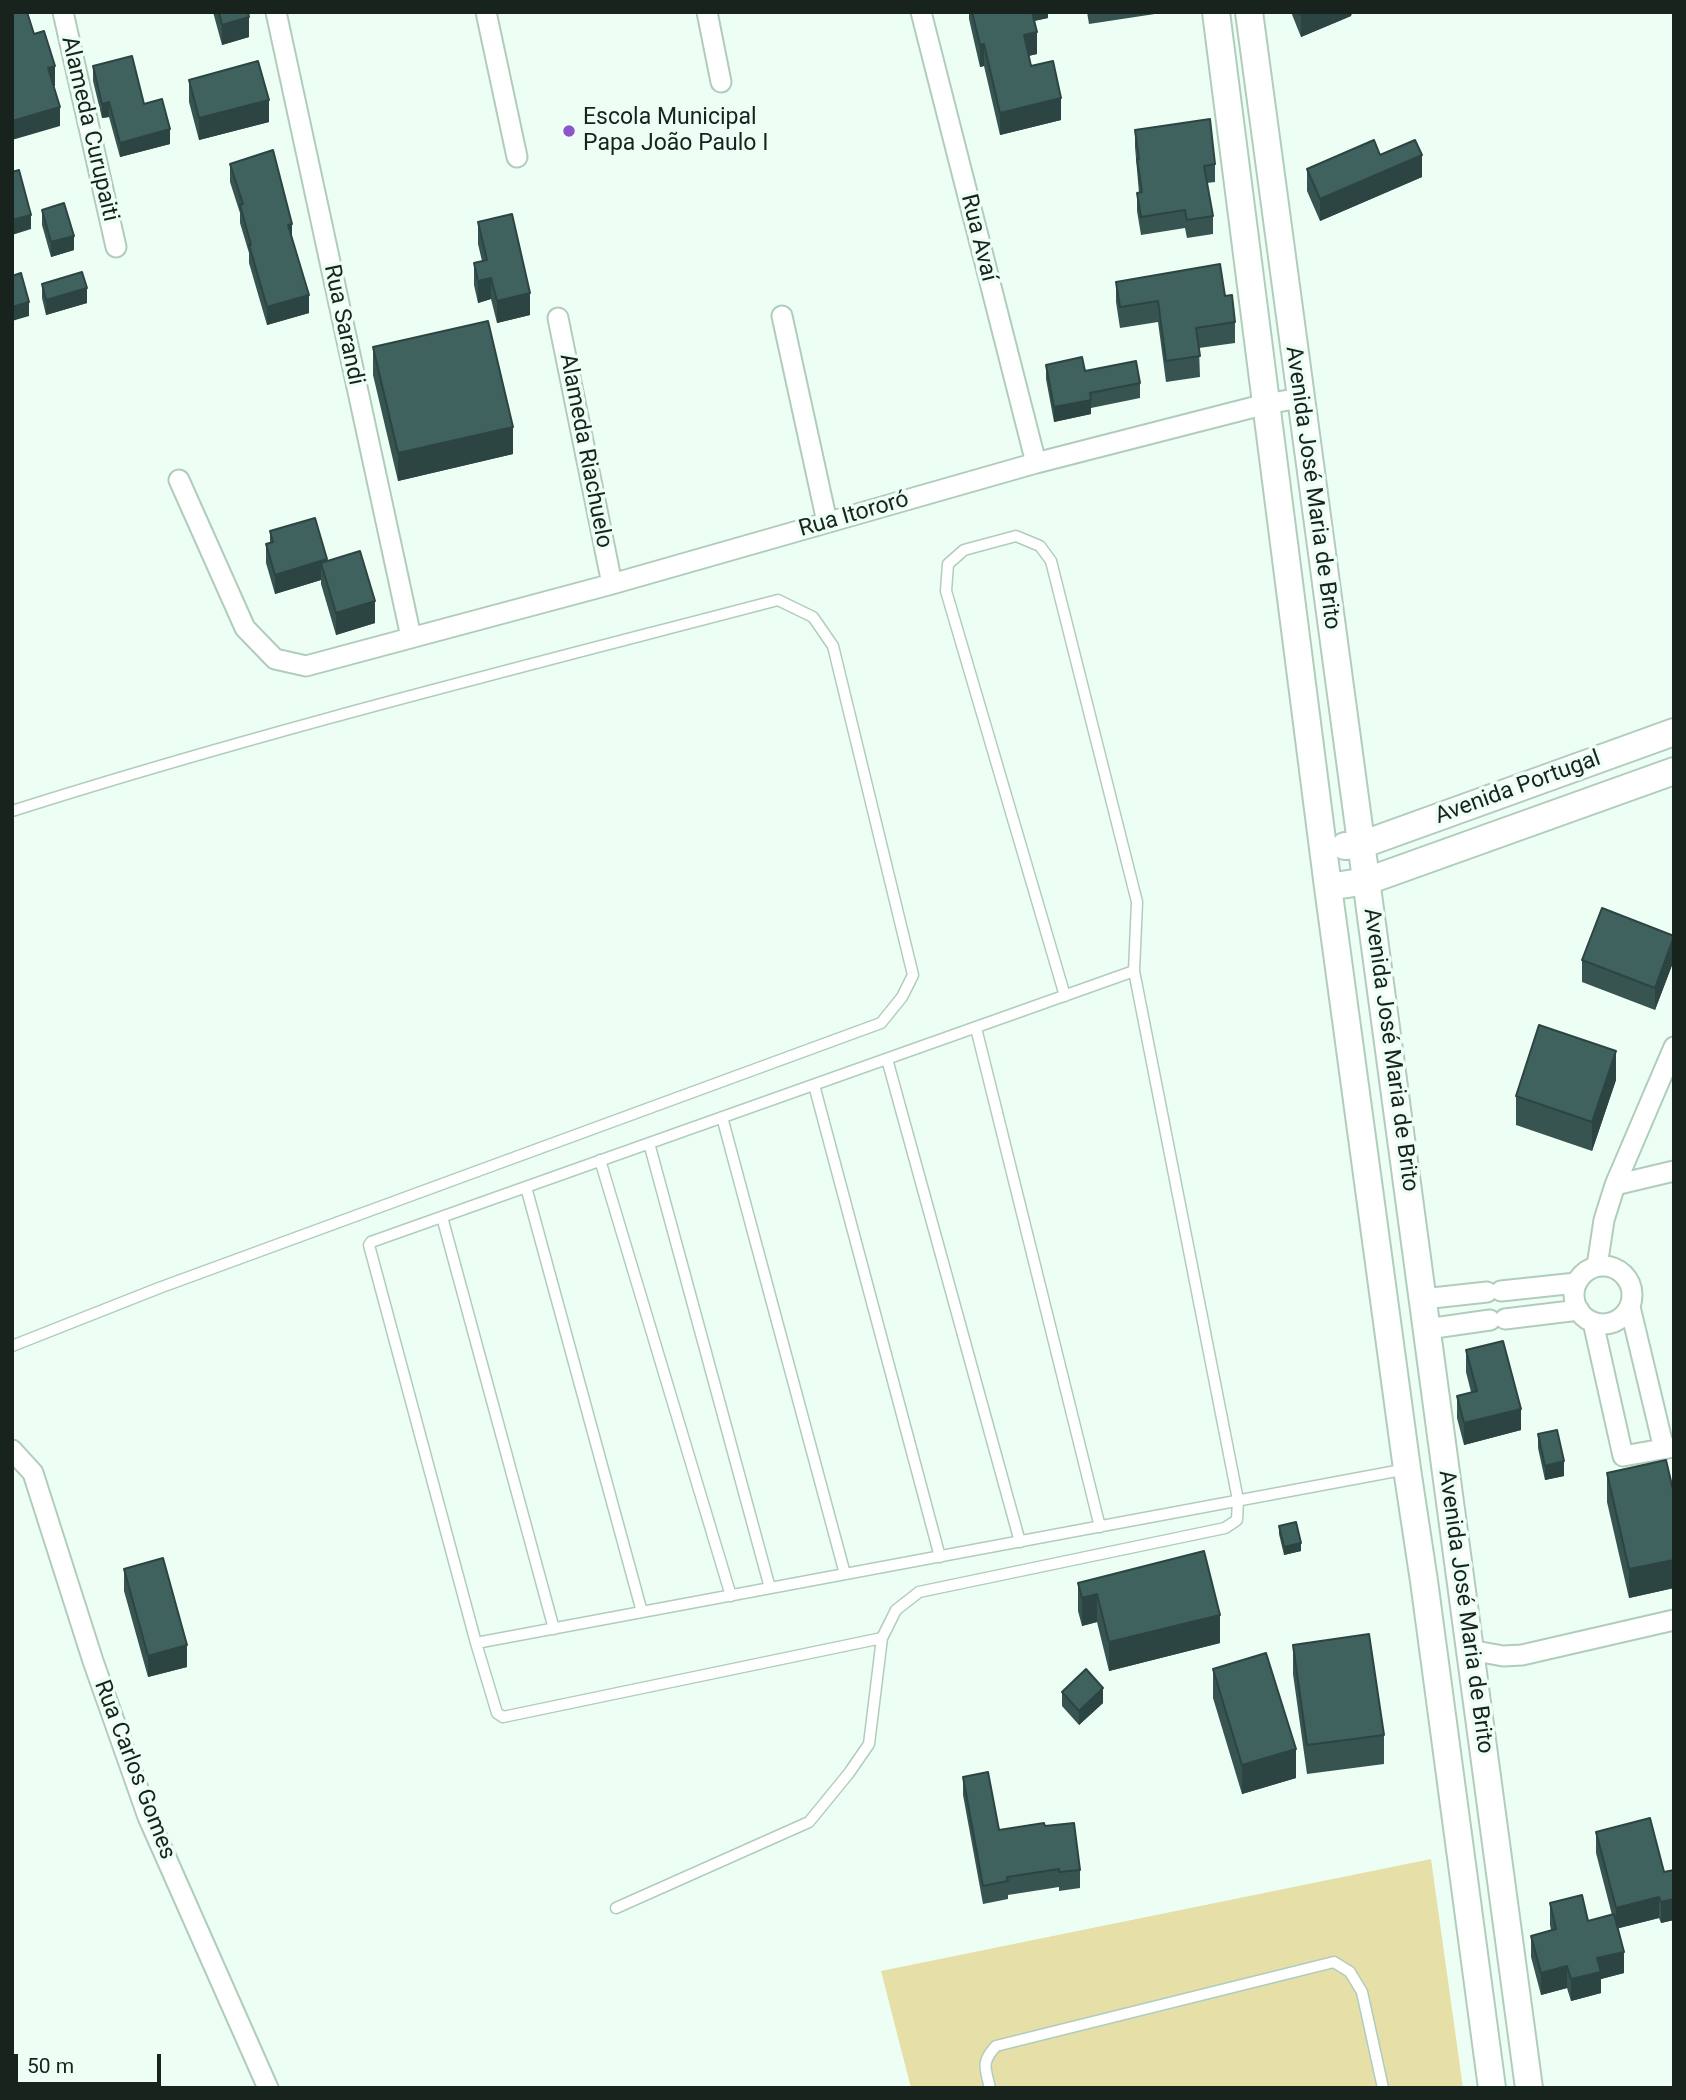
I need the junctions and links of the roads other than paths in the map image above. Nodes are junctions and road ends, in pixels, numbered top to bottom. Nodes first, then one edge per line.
1 (63, 12) edge
2 (276, 12) edge
3 (486, 12) edge
4 (707, 12) edge
5 (920, 12) edge
6 (1216, 12) edge
7 (1249, 12) edge
8 (721, 82) dead end
9 (517, 157) dead end
10 (116, 247) dead end
11 (782, 316) dead end
12 (558, 318) dead end
13 (1300, 398) junction
14 (1266, 404) junction
15 (1036, 463) junction
16 (179, 480) dead end
17 (827, 522) junction
18 (612, 584) junction
19 (411, 637) junction
20 (1674, 732) edge
21 (1674, 771) edge
22 (12, 811) edge
23 (1361, 845) junction
24 (1324, 848) junction
25 (1367, 881) junction
26 (1328, 887) junction
27 (1134, 971) junction
28 (1065, 996) junction
29 (976, 1028) junction
30 (1674, 1047) edge
31 (887, 1059) junction
32 (814, 1085) junction
33 (722, 1117) junction
34 (649, 1143) junction
35 (600, 1160) junction
36 (1674, 1171) edge
37 (1615, 1185) junction
38 (526, 1187) junction
39 (442, 1217) junction
40 (1597, 1266) junction
41 (1576, 1283) junction
42 (1500, 1291) junction
43 (1423, 1299) junction
44 (1630, 1307) junction
45 (1586, 1316) junction
46 (1503, 1319) junction
47 (1427, 1329) junction
48 (12, 1346) edge
49 (1669, 1448) edge
50 (12, 1450) edge
51 (1407, 1469) junction
52 (1238, 1500) junction
53 (1100, 1527) junction
54 (1020, 1542) junction
55 (940, 1557) junction
56 (845, 1574) junction
57 (770, 1588) junction
58 (731, 1596) junction
59 (642, 1612) junction
60 (1674, 1619) edge
61 (554, 1629) junction
62 (882, 1639) junction
63 (476, 1643) junction
64 (1470, 1650) junction
65 (615, 1908) dead end
66 (268, 2088) edge
67 (990, 2088) edge
68 (1383, 2088) edge
69 (1492, 2088) edge
70 (1529, 2088) edge

1 - 10 street, Alameda Curupaiti
2 - 19 street, Rua Sarandi
3 - 9 street
4 - 8 street
5 - 15 street, Rua Avaí
6 - 14 main road, Avenida José Maria de Brito
7 - 13 main road, Avenida José Maria de Brito
11 - 17 street
12 - 18 street, Alameda Riachuelo
13 - 14 street, Rua Itororó
13 - 23 main road, Avenida José Maria de Brito
14 - 15 street, Rua Itororó
14 - 24 main road, Avenida José Maria de Brito
15 - 17 street, Rua Itororó
16 - 19 street, Rua Itororó
17 - 18 street, Rua Itororó
18 - 19 street, Rua Itororó
20 - 23 main road, Avenida Portugal
21 - 25 main road, Avenida Portugal
22 - 48 lane
23 - 24 main road, Avenida Portugal
23 - 25 main road, Avenida José Maria de Brito
24 - 26 main road, Avenida José Maria de Brito
25 - 26 main road, Avenida Portugal
25 - 43 main road, Avenida José Maria de Brito
26 - 51 main road, Avenida José Maria de Brito
27 - 28 lane
27 - 28 lane
27 - 52 lane
28 - 29 lane
29 - 31 lane
29 - 53 lane
30 - 37 street
31 - 32 lane
31 - 54 lane
32 - 33 lane
32 - 55 lane
33 - 34 lane
33 - 56 lane
34 - 35 lane
34 - 57 lane
35 - 38 lane
35 - 58 lane
36 - 37 street
37 - 40 street
38 - 39 lane
38 - 59 lane
39 - 61 lane
39 - 63 lane
40 - 41 street
40 - 44 street
41 - 42 street
41 - 45 street
42 - 43 street
42 - 46 street
43 - 47 main road, Avenida José Maria de Brito
44 - 45 street
44 - 49 street
45 - 46 street
45 - 49 street
46 - 47 street
47 - 64 main road, Avenida José Maria de Brito
50 - 66 street, Rua Carlos Gomes
51 - 52 lane
51 - 69 main road, Avenida José Maria de Brito
52 - 53 lane
52 - 62 lane
53 - 54 lane
54 - 55 lane
55 - 56 lane
56 - 57 lane
57 - 58 lane
58 - 59 lane
59 - 61 lane
60 - 64 street
61 - 63 lane
62 - 63 lane
62 - 65 lane
64 - 70 main road, Avenida José Maria de Brito
67 - 68 lane

